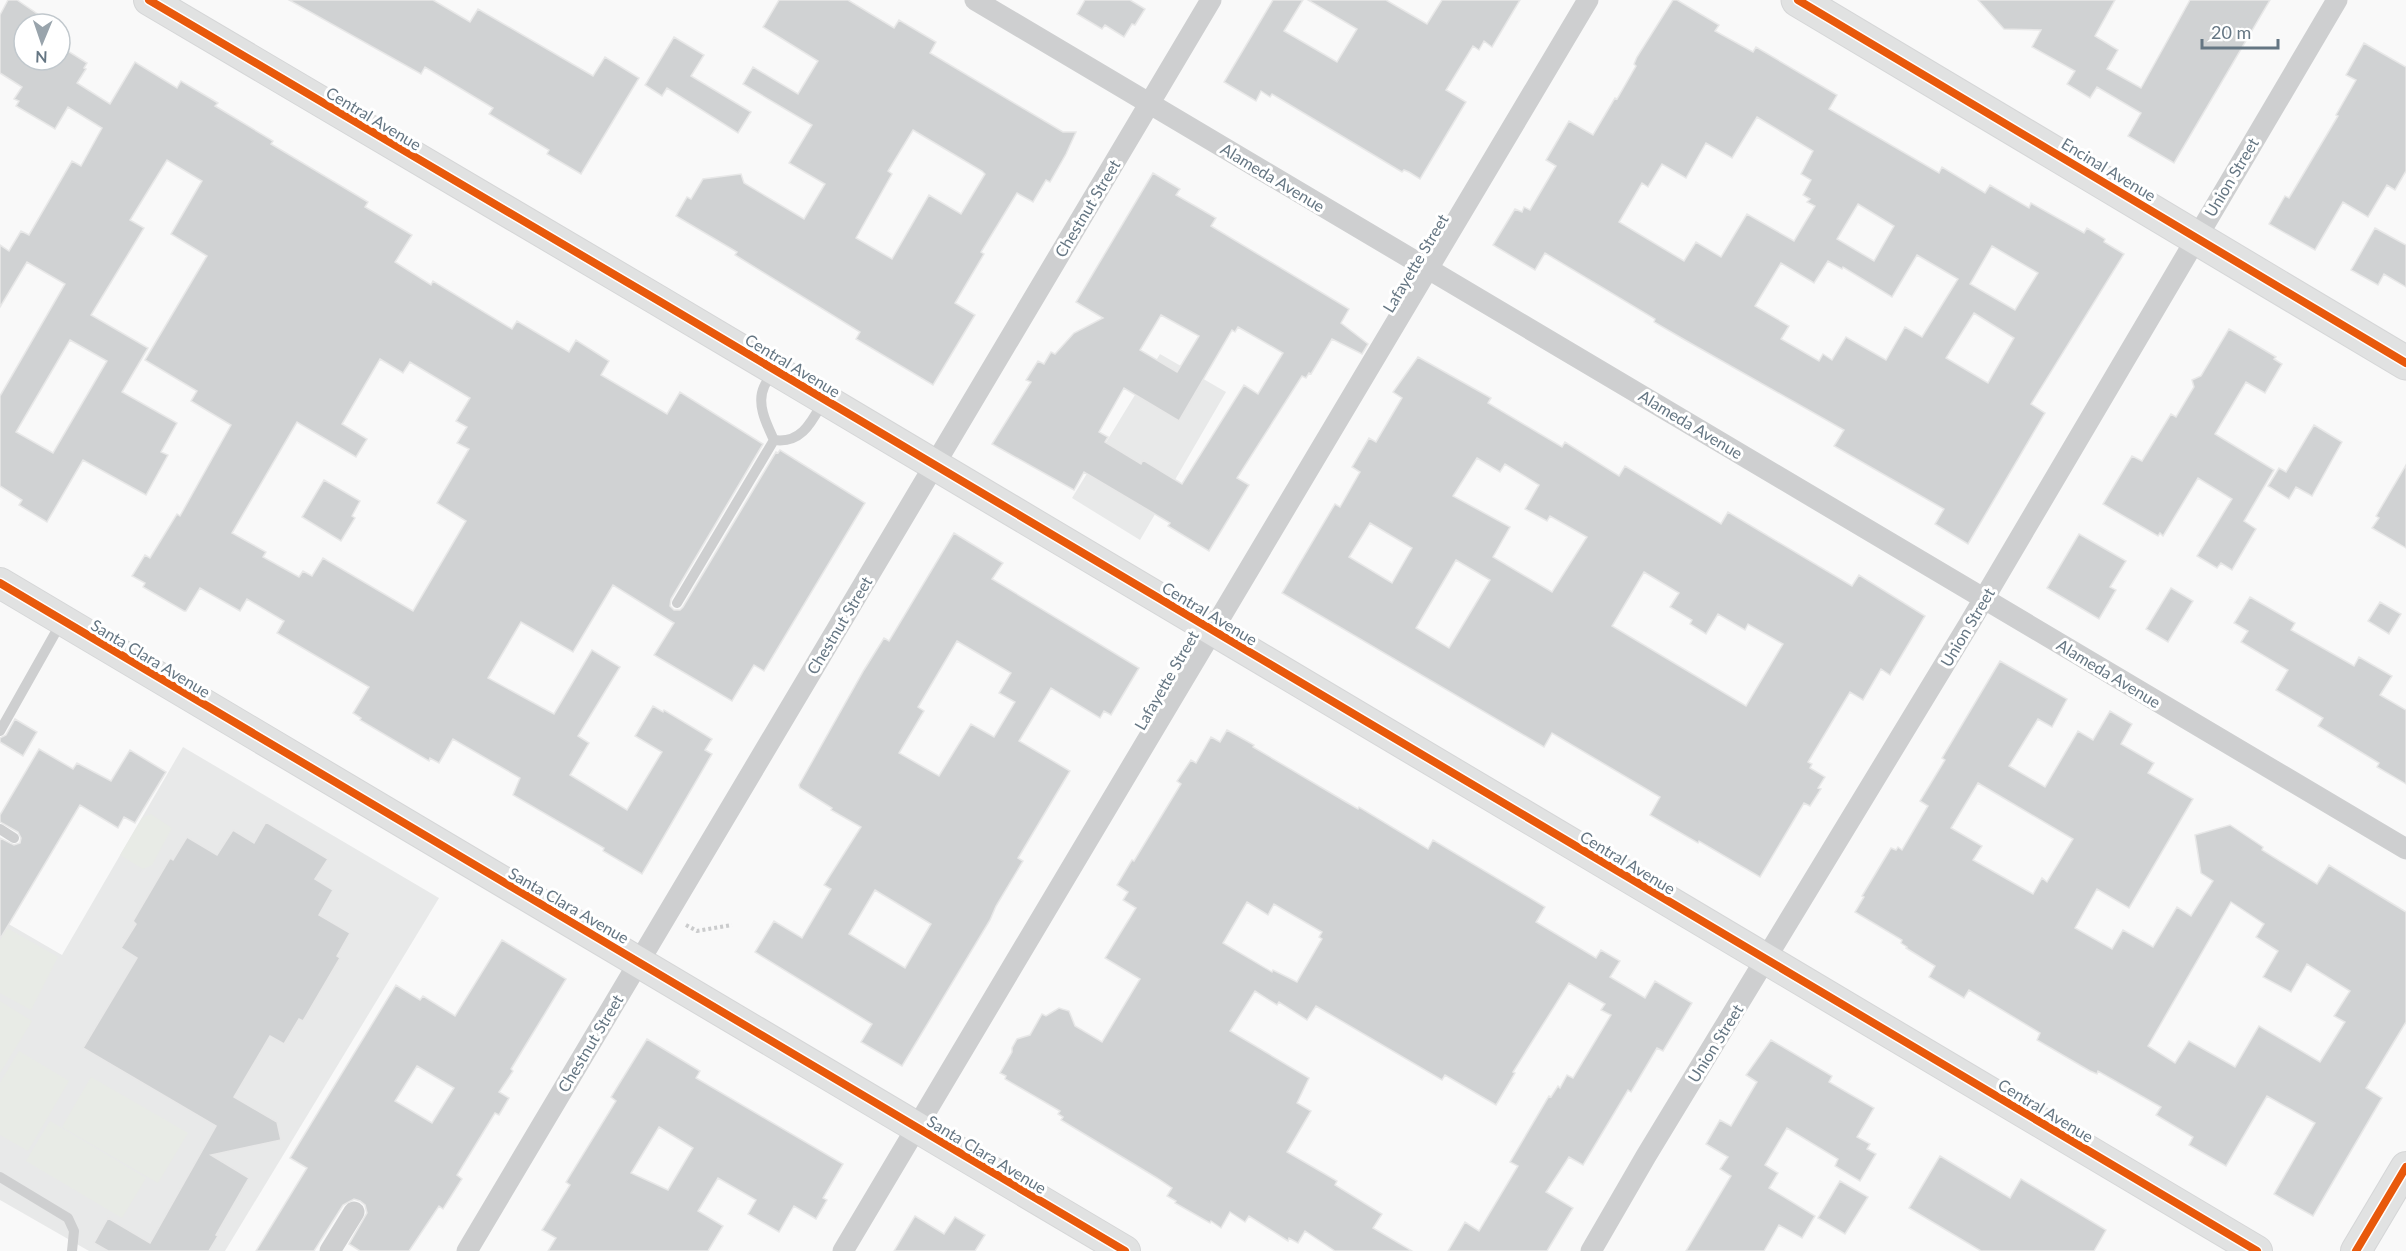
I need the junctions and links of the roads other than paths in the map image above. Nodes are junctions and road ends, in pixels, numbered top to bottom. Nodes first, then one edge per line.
1 (149, 0) edge
2 (975, 0) edge
3 (1211, 0) edge
4 (1588, 0) edge
5 (1798, 0) edge
6 (2337, 0) edge
7 (1149, 103) junction
8 (2196, 237) junction
9 (1428, 268) junction
10 (2406, 363) edge
11 (776, 371) junction
12 (825, 400) junction
13 (774, 440) junction
14 (935, 466) junction
15 (0, 583) edge
16 (1984, 599) junction
17 (677, 603) dead end
18 (62, 620) junction
19 (1211, 630) junction
20 (0, 731) edge
21 (0, 829) edge
22 (14, 838) dead end
23 (2406, 849) edge
24 (1766, 959) junction
25 (639, 962) junction
26 (916, 1127) junction
27 (2406, 1167) edge
28 (0, 1177) edge
29 (354, 1212) dead end
30 (72, 1251) edge
31 (330, 1251) edge
32 (467, 1251) edge
33 (843, 1251) edge
34 (1125, 1251) edge
35 (1591, 1251) edge
36 (2257, 1251) edge
37 (2356, 1251) edge

1 - 11 street, Central Avenue
2 - 7 street, Alameda Avenue
3 - 7 street, Chestnut Street
4 - 9 street, Lafayette Street
5 - 8 main road, Encinal Avenue
6 - 8 street, Union Street
7 - 9 street, Alameda Avenue
7 - 14 street, Chestnut Street
8 - 10 main road, Encinal Avenue
8 - 16 street, Union Street
9 - 16 street, Alameda Avenue
9 - 19 street, Lafayette Street
11 - 12 street, Central Avenue
11 - 13 lane
12 - 13 lane
12 - 14 street, Central Avenue
13 - 17 lane
14 - 19 street, Central Avenue
14 - 25 street, Chestnut Street
15 - 18 street, Santa Clara Avenue
16 - 23 street, Alameda Avenue
16 - 24 street, Union Street
18 - 20 lane
18 - 25 street, Santa Clara Avenue
19 - 24 street, Central Avenue
19 - 26 street, Lafayette Street
21 - 22 lane
24 - 35 street, Union Street
24 - 36 street, Central Avenue
25 - 26 street, Santa Clara Avenue
25 - 32 street, Chestnut Street
26 - 33 street, Lafayette Street
26 - 34 street, Santa Clara Avenue
27 - 37 street
28 - 30 lane
29 - 31 street

